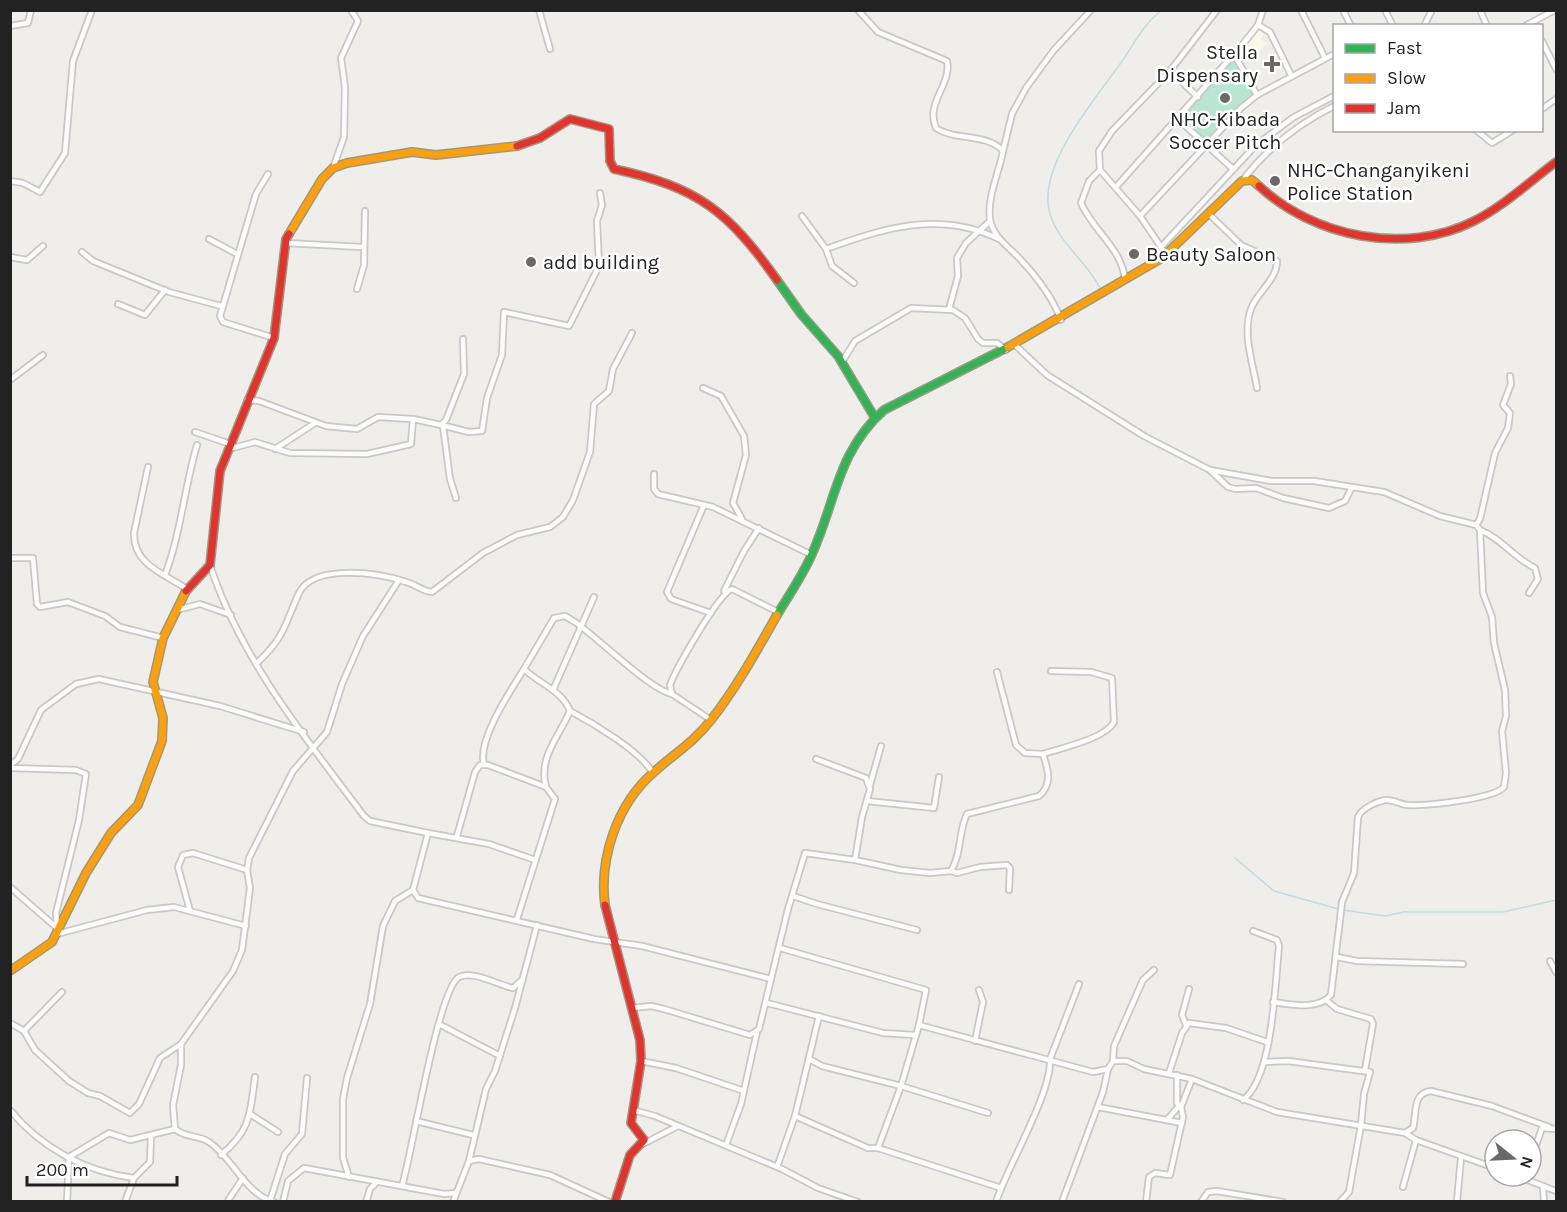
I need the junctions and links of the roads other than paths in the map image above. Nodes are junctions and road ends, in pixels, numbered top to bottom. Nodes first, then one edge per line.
1 (31, 10) edge
2 (92, 10) edge
3 (351, 10) edge
4 (539, 10) edge
5 (858, 10) edge
6 (1091, 10) edge
7 (1217, 10) edge
8 (1263, 10) edge
9 (1301, 10) edge
10 (1343, 10) edge
11 (1385, 10) edge
12 (1432, 10) edge
13 (1480, 10) edge
14 (1555, 10) edge
15 (1350, 24) edge
16 (1392, 24) edge
17 (1425, 24) edge
18 (1486, 24) edge
19 (1534, 24) edge
20 (10, 26) edge
21 (1258, 26) junction
22 (1543, 43) edge
23 (550, 49) dead end
24 (1234, 54) junction
25 (1333, 55) edge
26 (1325, 58) junction
27 (1557, 69) edge
28 (1170, 72) junction
29 (1291, 75) junction
30 (1257, 94) junction
31 (1197, 97) junction
32 (1333, 97) edge
33 (1557, 99) edge
34 (1333, 107) edge
35 (1543, 108) edge
36 (1177, 118) junction
37 (1478, 132) edge
38 (1510, 132) edge
39 (1206, 144) junction
40 (1003, 151) junction
41 (1557, 162) edge
42 (333, 168) junction
43 (1233, 169) junction
44 (1100, 171) junction
45 (268, 174) dead end
46 (10, 181) edge
47 (1242, 181) junction
48 (1116, 187) junction
49 (600, 193) dead end
50 (365, 211) dead end
51 (1209, 214) junction
52 (802, 216) dead end
53 (1140, 216) junction
54 (990, 221) junction
55 (981, 230) junction
56 (209, 239) dead end
57 (1000, 239) junction
58 (286, 243) junction
59 (43, 246) dead end
60 (362, 247) junction
61 (1161, 247) junction
62 (826, 249) junction
63 (82, 252) dead end
64 (237, 254) junction
65 (1164, 256) junction
66 (10, 258) edge
67 (1125, 282) junction
68 (854, 283) dead end
69 (165, 290) junction
70 (357, 290) dead end
71 (118, 304) dead end
72 (221, 306) junction
73 (950, 309) junction
74 (1061, 320) junction
75 (632, 333) dead end
76 (274, 338) junction
77 (463, 339) dead end
78 (1015, 345) junction
79 (1006, 350) junction
80 (43, 355) dead end
81 (842, 362) junction
82 (1510, 376) dead end
83 (10, 380) edge
84 (703, 388) dead end
85 (1257, 388) dead end
86 (247, 400) junction
87 (875, 418) junction
88 (412, 419) junction
89 (315, 423) junction
90 (442, 425) junction
91 (195, 432) dead end
92 (197, 445) dead end
93 (232, 447) junction
94 (275, 449) junction
95 (148, 467) dead end
96 (1210, 470) junction
97 (654, 474) dead end
98 (1353, 487) junction
99 (456, 498) dead end
100 (704, 506) junction
101 (742, 519) junction
102 (1476, 525) junction
103 (759, 528) junction
104 (1480, 530) junction
105 (812, 555) junction
106 (10, 558) edge
107 (210, 565) junction
108 (165, 575) junction
109 (399, 580) junction
110 (187, 589) junction
111 (724, 591) junction
112 (1530, 594) dead end
113 (594, 597) dead end
114 (175, 611) junction
115 (778, 612) junction
116 (711, 613) junction
117 (231, 615) junction
118 (582, 627) junction
119 (163, 638) junction
120 (257, 663) junction
121 (524, 669) junction
122 (1051, 671) dead end
123 (997, 672) dead end
124 (554, 690) junction
125 (154, 692) junction
126 (672, 694) junction
127 (570, 711) junction
128 (711, 720) junction
129 (304, 732) junction
130 (313, 746) junction
131 (881, 746) dead end
132 (1043, 754) junction
133 (18, 759) junction
134 (816, 759) dead end
135 (484, 764) junction
136 (10, 767) edge
137 (24, 769) junction
138 (652, 773) junction
139 (939, 777) dead end
140 (870, 785) junction
141 (546, 787) junction
142 (867, 801) junction
143 (428, 832) junction
144 (457, 836) junction
145 (535, 860) junction
146 (855, 860) junction
147 (247, 870) junction
148 (951, 871) junction
149 (10, 887) edge
150 (413, 890) junction
151 (1009, 890) dead end
152 (793, 896) junction
153 (190, 911) junction
154 (517, 919) junction
155 (537, 925) junction
156 (246, 926) junction
157 (917, 930) dead end
158 (57, 931) junction
159 (1253, 931) dead end
160 (614, 943) junction
161 (780, 948) junction
162 (1337, 957) junction
163 (1550, 961) dead end
164 (1463, 964) dead end
165 (1154, 970) dead end
166 (10, 971) edge
167 (1557, 972) edge
168 (771, 980) junction
169 (521, 981) junction
170 (1079, 984) dead end
171 (1189, 989) dead end
172 (980, 990) dead end
173 (62, 992) dead end
174 (1326, 1000) junction
175 (1273, 1002) junction
176 (767, 1003) junction
177 (632, 1008) junction
178 (819, 1016) junction
179 (10, 1023) edge
180 (439, 1024) junction
181 (919, 1025) junction
182 (1186, 1025) junction
183 (24, 1031) junction
184 (757, 1031) junction
185 (914, 1035) junction
186 (975, 1041) junction
187 (1268, 1042) junction
188 (181, 1044) junction
189 (500, 1056) junction
190 (809, 1059) junction
191 (1050, 1059) junction
192 (641, 1061) junction
193 (1113, 1061) junction
194 (1265, 1062) junction
195 (1108, 1068) junction
196 (1367, 1071) junction
197 (1169, 1073) junction
198 (1177, 1075) junction
199 (255, 1077) dead end
200 (307, 1078) dead end
201 (1192, 1079) junction
202 (901, 1086) junction
203 (744, 1091) junction
204 (1251, 1094) junction
205 (1243, 1100) junction
206 (1250, 1103) junction
207 (1098, 1107) junction
208 (1180, 1107) junction
209 (10, 1110) edge
210 (633, 1110) junction
211 (988, 1113) dead end
212 (250, 1114) junction
213 (795, 1116) junction
214 (1167, 1120) junction
215 (416, 1121) junction
216 (1182, 1123) junction
217 (1533, 1123) junction
218 (1361, 1125) junction
219 (678, 1126) junction
220 (1549, 1127) junction
221 (1556, 1127) edge
222 (1536, 1128) edge
223 (175, 1129) junction
224 (1543, 1130) edge
225 (278, 1132) dead end
226 (1405, 1133) junction
227 (152, 1135) junction
228 (473, 1135) junction
229 (1416, 1140) junction
230 (643, 1144) junction
231 (726, 1145) junction
232 (878, 1148) junction
233 (221, 1155) junction
234 (69, 1157) junction
235 (1461, 1157) junction
236 (469, 1161) junction
237 (1483, 1164) edge
238 (777, 1167) junction
239 (348, 1177) junction
240 (134, 1178) junction
241 (243, 1178) junction
242 (364, 1180) junction
243 (377, 1182) junction
244 (402, 1186) junction
245 (1403, 1186) dead end
246 (1544, 1186) joint
247 (1000, 1188) junction
248 (370, 1189) junction
249 (1557, 1191) edge
250 (456, 1193) junction
251 (272, 1201) edge
252 (67, 1202) edge
253 (125, 1202) edge
254 (227, 1202) edge
255 (283, 1202) edge
256 (366, 1202) edge
257 (453, 1202) edge
258 (609, 1202) edge
259 (615, 1202) edge
260 (858, 1202) edge
261 (996, 1202) edge
262 (1062, 1202) edge
263 (1146, 1202) edge
264 (1201, 1202) edge
265 (1283, 1202) edge
266 (1340, 1202) edge
267 (1457, 1202) edge
268 (1544, 1202) edge

1 - 20 street
2 - 46 street
3 - 42 street
4 - 23 street
5 - 40 street
6 - 40 street
7 - 28 street
8 - 21 street
9 - 26 street
10 - 15 street
11 - 16 street
12 - 17 street
13 - 18 street
14 - 19 street
21 - 24 street
21 - 29 street
22 - 27 street
24 - 30 street
24 - 31 street
25 - 26 street
26 - 29 street
28 - 31 street
28 - 44 street
29 - 30 street
30 - 39 street
31 - 36 street
32 - 43 street
33 - 35 street
34 - 47 street
36 - 39 street
36 - 48 street
37 - 38 street
39 - 43 street
39 - 53 street
40 - 54 street
41 - 47 street
42 - 58 street
42 - 81 street
43 - 61 street
44 - 48 street
44 - 67 street
45 - 64 street
47 - 51 street
48 - 53 street
49 - 90 street
50 - 60 street
51 - 65 street
51 - 85 street
52 - 62 street
53 - 61 street
54 - 55 street
54 - 57 street
55 - 57 street
55 - 62 street
55 - 73 street
56 - 64 street
57 - 74 street
58 - 60 street
58 - 76 street
59 - 66 street
60 - 70 street
61 - 65 street
62 - 68 street
63 - 69 street
64 - 72 street
65 - 67 street
67 - 74 street
69 - 71 street
69 - 72 street
72 - 76 street
73 - 79 street
73 - 81 street
74 - 78 street
75 - 109 street
76 - 86 street
77 - 90 street
78 - 79 street
78 - 96 street
79 - 87 street
80 - 83 street
81 - 87 street
82 - 102 street
84 - 101 street
86 - 89 street
86 - 93 street
87 - 105 street
88 - 89 street
88 - 90 street
88 - 94 street
89 - 94 street
90 - 99 street
91 - 93 street
92 - 108 street
93 - 94 street
93 - 107 street
95 - 108 street
96 - 98 street
96 - 98 street
97 - 100 street
98 - 102 street
100 - 101 street
100 - 116 street
101 - 103 street
102 - 104 street
103 - 105 street
103 - 111 street
104 - 112 street
104 - 162 street
105 - 115 street
106 - 119 street
107 - 110 street
107 - 117 street
108 - 110 street
109 - 120 street
109 - 130 street
110 - 114 street
111 - 115 street
111 - 116 street
113 - 118 street
114 - 117 street
114 - 119 street
115 - 128 street
116 - 126 street
117 - 120 street
118 - 121 street
118 - 124 street
118 - 126 street
119 - 125 street
120 - 129 street
121 - 124 street
121 - 135 street
122 - 132 street
123 - 132 street
124 - 127 street
125 - 129 street
125 - 133 street
125 - 158 street
126 - 128 street
127 - 138 street
127 - 141 street
128 - 138 street
129 - 130 street
130 - 143 street
130 - 147 street
131 - 140 street
132 - 148 street
133 - 136 street
133 - 137 street
134 - 140 street
135 - 141 street
135 - 144 street
136 - 137 street
137 - 158 street
138 - 160 street
139 - 142 street
140 - 142 street
141 - 145 street
142 - 146 street
143 - 144 street
143 - 150 street
144 - 145 street
145 - 154 street
146 - 148 street
146 - 152 street
147 - 153 street
147 - 156 street
148 - 151 street
149 - 158 street
150 - 154 street
150 - 239 street
152 - 157 street
152 - 161 street
153 - 156 street
153 - 158 street
154 - 155 street
155 - 160 street
155 - 169 street
156 - 188 street
158 - 166 street
159 - 175 street
160 - 168 street
160 - 177 street
161 - 168 street
161 - 181 street
162 - 164 street
162 - 174 street
163 - 167 street
165 - 193 street
168 - 176 street
169 - 180 street
169 - 189 street
170 - 191 street
171 - 182 street
172 - 186 street
173 - 183 street
174 - 175 street
174 - 196 street
175 - 187 street
176 - 178 street
176 - 184 street
177 - 184 street
177 - 192 street
178 - 185 street
178 - 190 street
179 - 183 street
180 - 189 street
180 - 215 street
181 - 185 street
181 - 186 street
182 - 187 street
182 - 197 street
183 - 188 street
184 - 203 street
185 - 202 street
186 - 191 street
187 - 194 street
188 - 223 street
189 - 228 street
190 - 202 street
190 - 213 street
191 - 195 street
191 - 247 street
192 - 203 street
192 - 210 street
193 - 195 street
193 - 197 street
194 - 196 street
194 - 204 street
195 - 207 street
196 - 218 street
197 - 198 street
198 - 201 street
198 - 208 street
199 - 212 street
200 - 251 street
201 - 205 street
201 - 208 street
202 - 211 street
202 - 232 street
203 - 231 street
204 - 205 street
204 - 206 street
205 - 206 street
206 - 218 street
207 - 214 street
207 - 262 street
208 - 214 street
208 - 216 street
209 - 234 street
210 - 219 street
210 - 230 street
212 - 225 street
212 - 233 street
213 - 232 street
213 - 238 street
214 - 216 street
215 - 228 street
215 - 244 street
216 - 263 street
217 - 220 street
217 - 222 street
217 - 226 street
218 - 226 street
218 - 266 street
219 - 230 street
219 - 231 street
220 - 221 street
220 - 224 street
223 - 227 street
223 - 233 street
226 - 229 street
227 - 234 street
227 - 240 street
228 - 236 street
229 - 235 street
229 - 245 street
230 - 259 street
231 - 238 street
232 - 247 street
233 - 241 street
234 - 240 street
234 - 252 street
235 - 237 street
235 - 267 street
236 - 250 street
236 - 258 street
238 - 260 street
239 - 242 street
239 - 255 street
240 - 253 street
241 - 251 street
241 - 254 street
242 - 243 street
242 - 248 street
243 - 244 street
243 - 248 street
244 - 250 street
246 - 249 street
246 - 268 street
247 - 261 street
248 - 256 street
250 - 257 street
264 - 265 street

